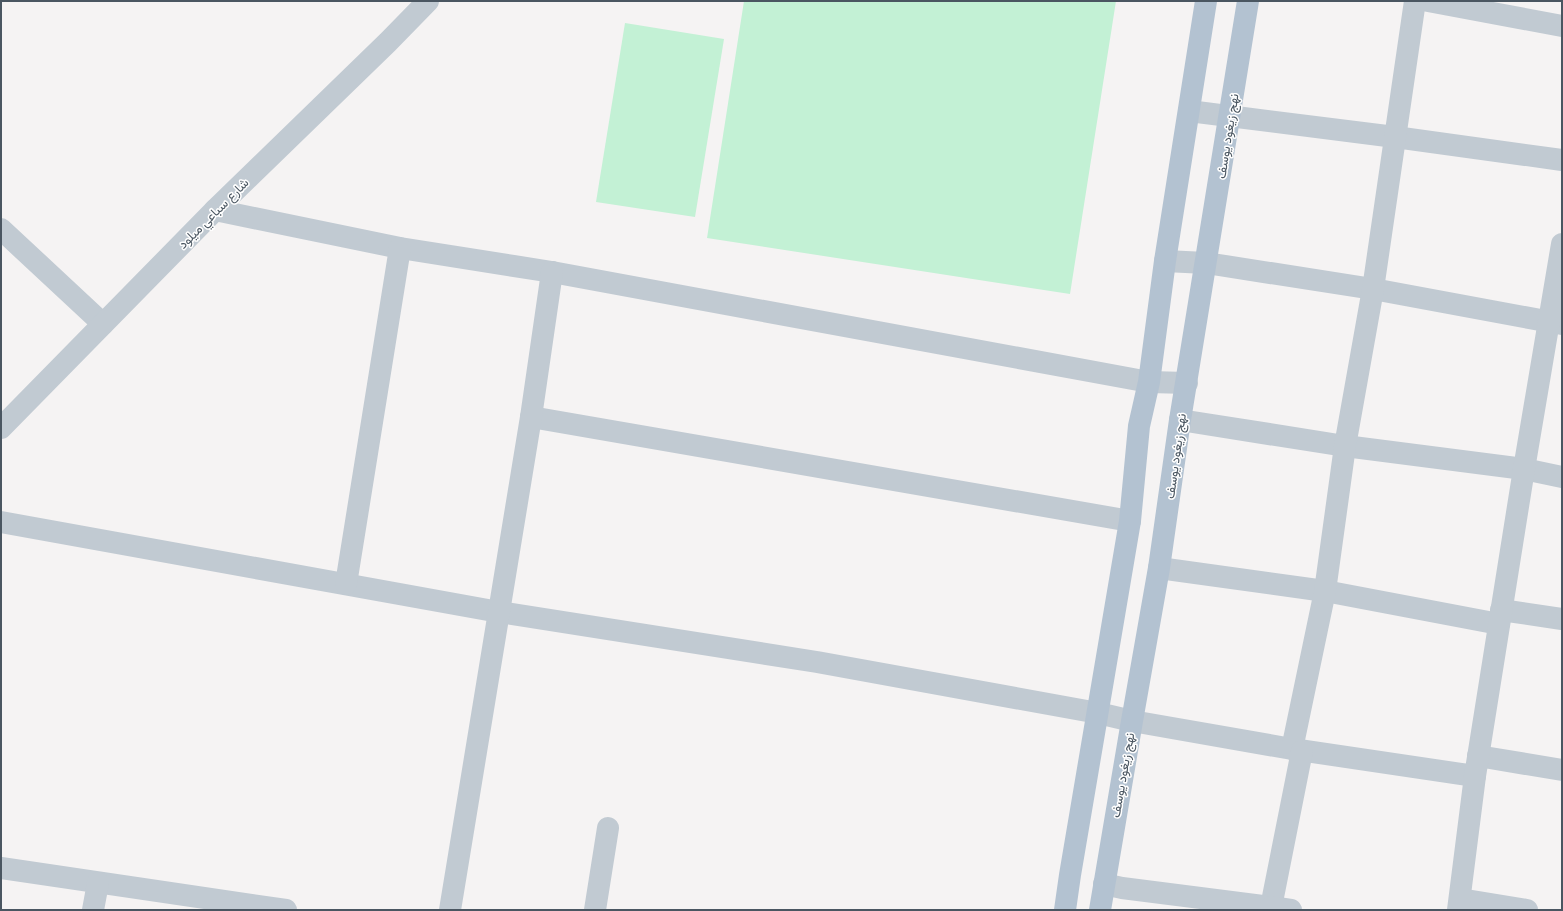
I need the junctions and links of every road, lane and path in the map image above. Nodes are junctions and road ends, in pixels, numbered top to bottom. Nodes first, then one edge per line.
1 (428, 1) edge
2 (1206, 1) edge
3 (1248, 1) edge
4 (1415, 1) edge
5 (1428, 1) edge
6 (1562, 26) edge
7 (1188, 111) junction
8 (1230, 116) junction
9 (1395, 137) junction
10 (1562, 160) edge
11 (215, 210) junction
12 (1, 229) edge
13 (1562, 244) edge
14 (400, 248) junction
15 (1165, 261) junction
16 (1206, 264) junction
17 (552, 272) junction
18 (1373, 289) junction
19 (1556, 323) edge
20 (103, 324) junction
21 (1149, 382) junction
22 (1187, 383) junction
23 (531, 417) junction
24 (1180, 420) junction
25 (1, 428) edge
26 (1345, 446) junction
27 (1524, 469) junction
28 (1562, 477) edge
29 (1, 522) edge
30 (1130, 522) junction
31 (1159, 568) junction
32 (346, 584) junction
33 (1325, 592) junction
34 (499, 612) junction
35 (1500, 617) junction
36 (1562, 619) edge
37 (1098, 713) junction
38 (1132, 721) junction
39 (1297, 750) junction
40 (1476, 766) junction
41 (1562, 770) edge
42 (608, 828) dead end
43 (1, 868) edge
44 (98, 883) junction
45 (1104, 884) junction
46 (1459, 904) edge
47 (1281, 908) edge
48 (93, 910) edge
49 (286, 910) edge
50 (450, 910) edge
51 (595, 910) edge
52 (1065, 910) edge
53 (1100, 910) edge
54 (1527, 910) edge

1 - 11 street, شارع سباعي ميلود
2 - 7 main road
3 - 8 main road, نهج زيغود يوسف
4 - 9 street
5 - 6 street
7 - 8 street
7 - 15 main road
8 - 9 street
8 - 16 main road, نهج زيغود يوسف
9 - 10 street
9 - 18 street
11 - 14 street
11 - 20 street, شارع سباعي ميلود
12 - 20 street
13 - 19 street
14 - 17 street
14 - 32 street
15 - 16 street
15 - 21 main road
16 - 18 street
16 - 22 main road, نهج زيغود يوسف
17 - 21 street
17 - 23 street
18 - 19 street
18 - 26 street
19 - 27 street
20 - 25 street, شارع سباعي ميلود
21 - 22 street
21 - 30 main road
22 - 24 main road, نهج زيغود يوسف
23 - 30 street
23 - 34 street
24 - 26 street
24 - 31 main road, نهج زيغود يوسف
26 - 27 street
26 - 33 street
27 - 28 street
27 - 35 street
29 - 32 street
30 - 37 main road
31 - 33 street
31 - 38 main road, نهج زيغود يوسف
32 - 34 street
33 - 35 street
33 - 39 street
34 - 37 street
34 - 50 street
35 - 36 street
35 - 40 street
37 - 38 street
37 - 52 main road
38 - 39 street
38 - 45 main road, نهج زيغود يوسف
39 - 40 street
39 - 47 street
40 - 41 street
40 - 46 street
42 - 51 street
43 - 44 street
44 - 48 street
44 - 49 street
45 - 47 street
45 - 53 main road, نهج زيغود يوسف
46 - 54 street

